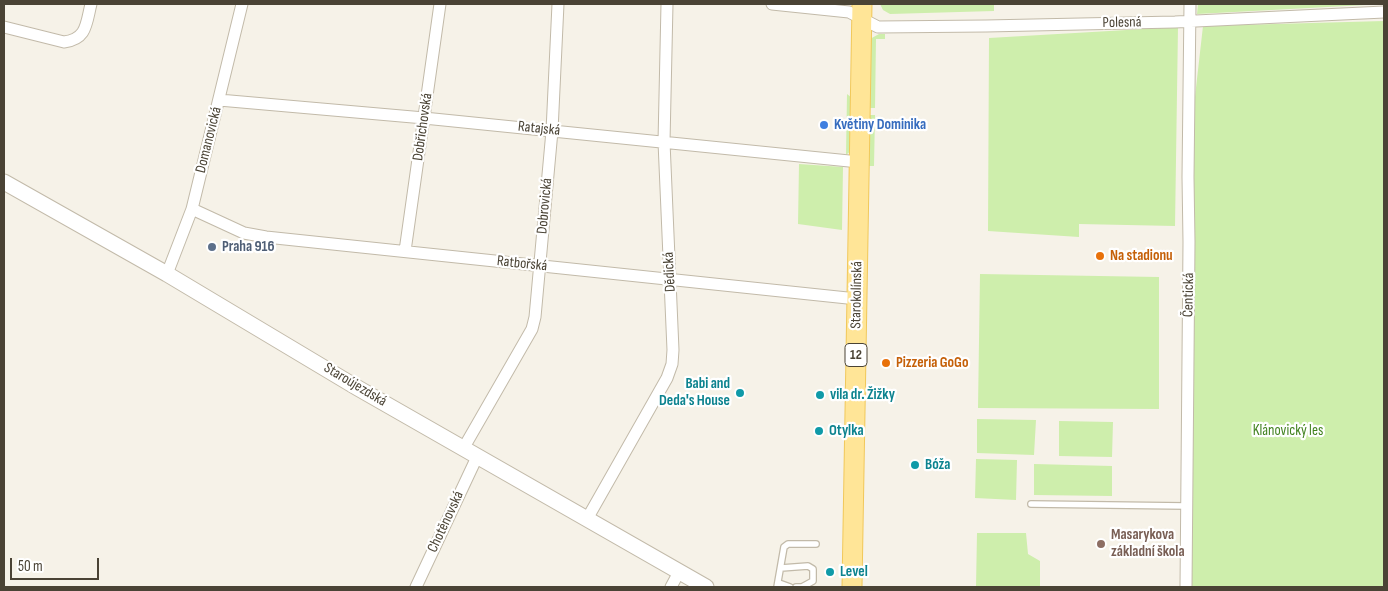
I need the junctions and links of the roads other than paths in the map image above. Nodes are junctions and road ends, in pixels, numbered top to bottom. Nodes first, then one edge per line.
1 (91, 4) edge
2 (242, 4) edge
3 (440, 4) edge
4 (558, 4) edge
5 (667, 4) edge
6 (772, 4) edge
7 (1190, 4) edge
8 (862, 11) edge
9 (1384, 12) edge
10 (1190, 21) junction
11 (4, 27) edge
12 (219, 100) junction
13 (424, 118) junction
14 (552, 131) junction
15 (664, 142) junction
16 (859, 162) junction
17 (4, 182) edge
18 (192, 209) junction
19 (405, 251) junction
20 (540, 266) junction
21 (167, 274) junction
22 (670, 279) junction
23 (857, 299) junction
24 (463, 449) junction
25 (477, 457) junction
26 (1031, 504) dead end
27 (1186, 506) junction
28 (587, 519) junction
29 (816, 544) dead end
30 (781, 568) junction
31 (680, 572) junction
32 (778, 585) edge
33 (416, 587) edge
34 (671, 587) edge
35 (706, 587) edge
36 (790, 587) edge
37 (796, 587) edge
38 (852, 587) edge
39 (1186, 587) edge

1 - 11 street
2 - 12 street, Domanovická
3 - 13 street, Dobřichovská
4 - 14 street, Dobrovická
5 - 15 street, Dědická
6 - 8 street, Polesná
7 - 10 street, Čentická
8 - 10 street, Polesná
8 - 16 main road, Starokolínská / 12
9 - 10 street, Polesná
10 - 27 street, Čentická
12 - 13 street, Ratajská
12 - 18 street, Domanovická
13 - 14 street, Ratajská
13 - 19 street, Dobřichovská
14 - 15 street, Ratajská
14 - 20 street, Dobrovická
15 - 16 street, Ratajská
15 - 22 street, Dědická
16 - 23 main road, Starokolínská / 12
17 - 21 street, Staroújezdská
18 - 19 street, Ratbořská
18 - 21 street, Domanovická
19 - 20 street, Ratbořská
20 - 22 street, Ratbořská
20 - 24 street, Dobrovická
21 - 24 street, Staroújezdská
22 - 23 street, Ratbořská
22 - 28 street, Dědická
23 - 38 main road, Starokolínská / 12
24 - 25 street, Staroújezdská
25 - 28 street, Staroújezdská
25 - 33 street, Chotěnovská
26 - 27 lane
27 - 39 street, Čentická
28 - 31 street, Staroújezdská
29 - 30 lane
30 - 32 lane
30 - 37 lane
31 - 34 street
31 - 35 street, Staroújezdská
32 - 36 lane

